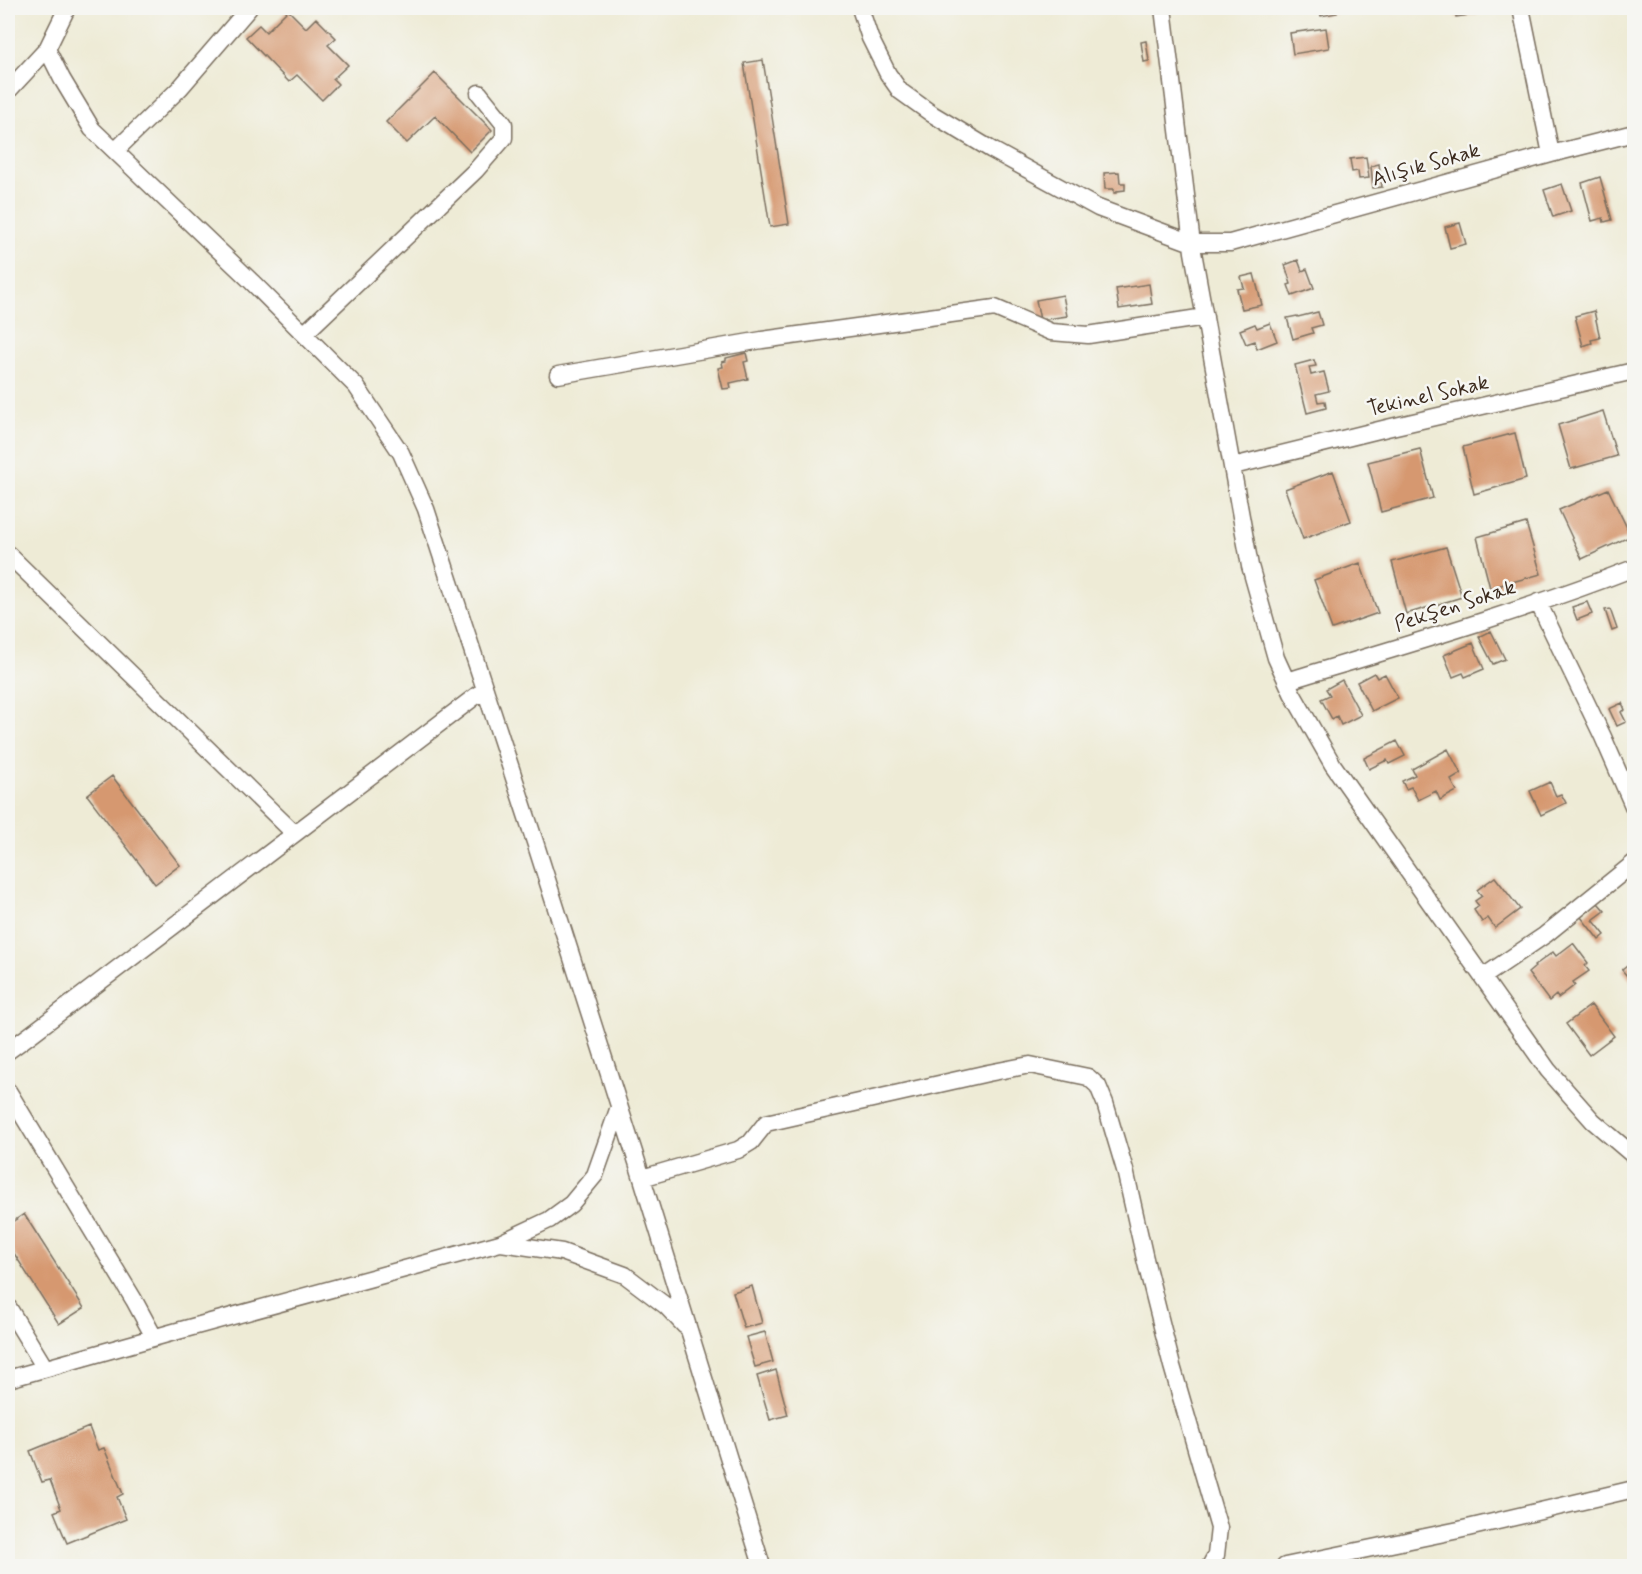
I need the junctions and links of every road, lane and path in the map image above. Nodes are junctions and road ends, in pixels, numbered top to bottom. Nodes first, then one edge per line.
1 (66, 8) edge
2 (249, 8) edge
3 (860, 8) edge
4 (1163, 8) edge
5 (1521, 8) edge
6 (47, 49) junction
7 (8, 91) edge
8 (479, 93) dead end
9 (1635, 133) edge
10 (115, 151) junction
11 (1551, 154) junction
12 (1192, 243) junction
13 (1205, 317) junction
14 (304, 334) junction
15 (1635, 371) edge
16 (558, 375) dead end
17 (1233, 466) junction
18 (8, 554) edge
19 (1635, 568) edge
20 (1538, 602) junction
21 (1287, 681) junction
22 (485, 689) junction
23 (1635, 808) edge
24 (294, 833) junction
25 (1635, 863) edge
26 (1483, 977) junction
27 (8, 1050) edge
28 (8, 1091) edge
29 (620, 1107) junction
30 (1635, 1156) edge
31 (642, 1178) junction
32 (500, 1243) junction
33 (8, 1307) edge
34 (689, 1330) junction
35 (154, 1337) junction
36 (45, 1368) junction
37 (8, 1379) edge
38 (1635, 1489) edge
39 (762, 1566) edge
40 (1210, 1566) edge
41 (1285, 1566) edge

1 - 6 street
2 - 10 street
3 - 12 street
4 - 12 street
5 - 11 street
6 - 7 street
6 - 10 street
8 - 14 street
9 - 11 street, Alışık Sokak
10 - 14 street
11 - 12 street, Alışık Sokak
12 - 13 street
13 - 16 street
13 - 17 street
14 - 22 street
15 - 17 street, Tekinel Sokak
17 - 21 street
18 - 24 street
19 - 20 street, Pekşen Sokak
20 - 21 street, Pekşen Sokak
20 - 23 street
21 - 26 street
22 - 24 street
22 - 29 street
24 - 27 street
25 - 26 street
26 - 30 street
28 - 35 street
29 - 31 street
29 - 32 street
31 - 34 street
31 - 40 street
32 - 34 street
32 - 35 street
33 - 36 street
34 - 39 street
35 - 36 street
36 - 37 street
38 - 41 street

